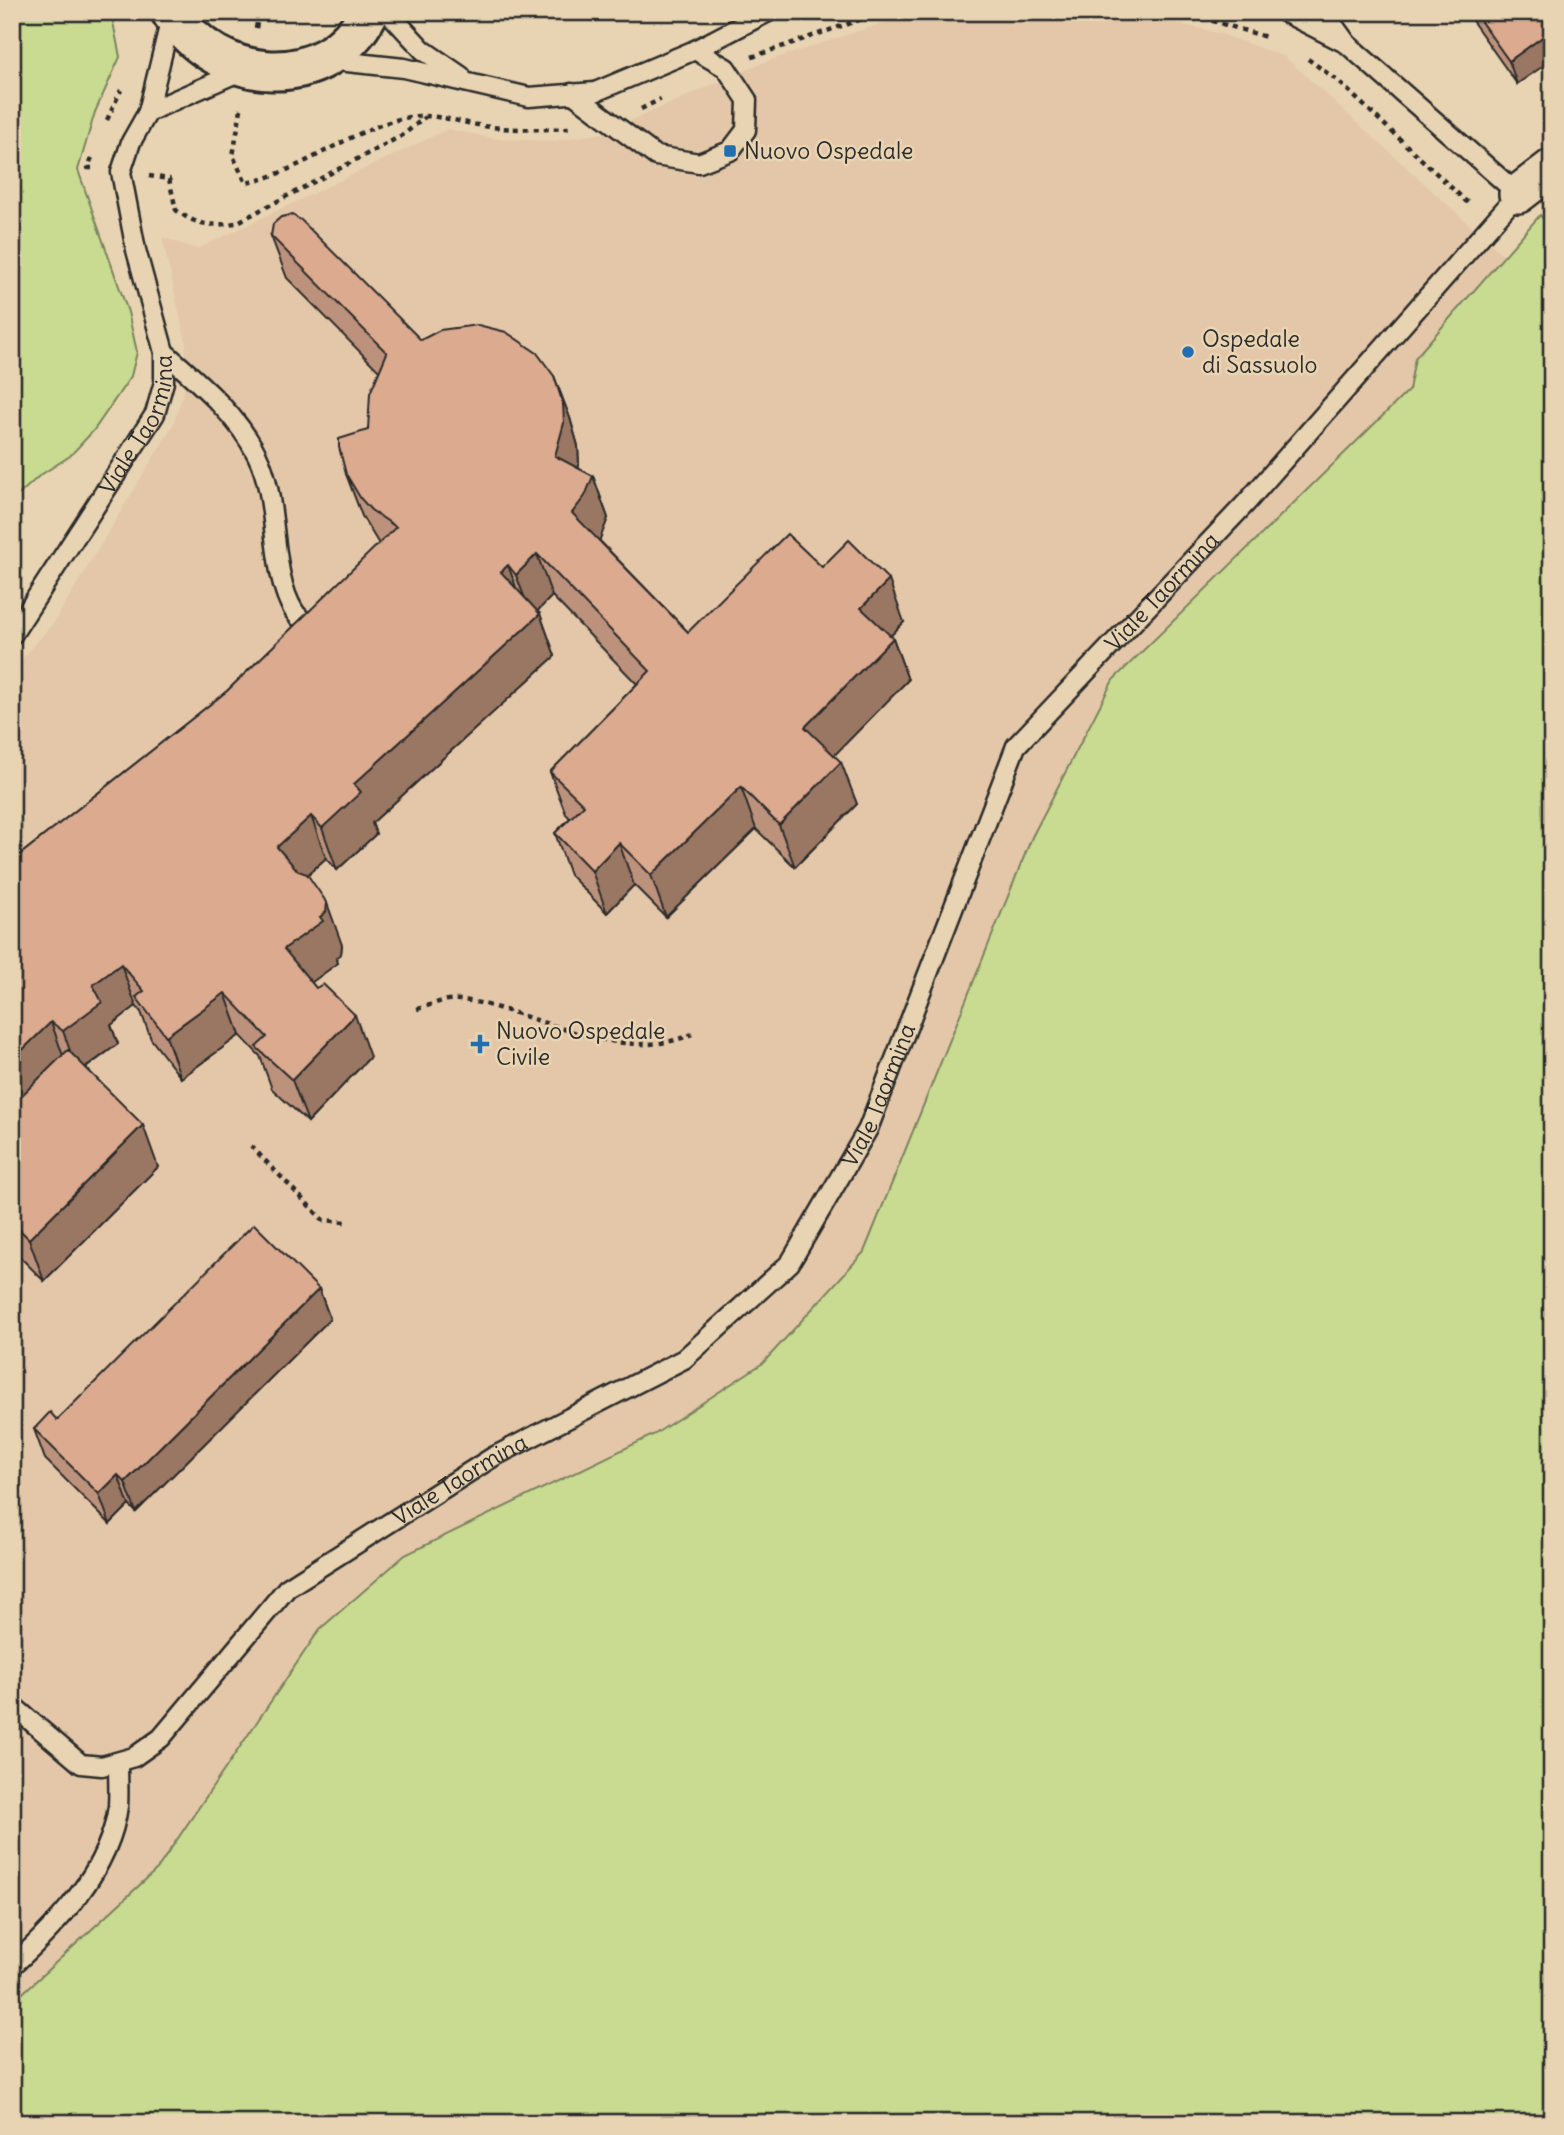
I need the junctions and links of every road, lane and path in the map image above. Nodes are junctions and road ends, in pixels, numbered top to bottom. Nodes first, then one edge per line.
1 (369, 12) edge
2 (388, 12) edge
3 (768, 12) edge
4 (1183, 12) edge
5 (1284, 12) edge
6 (1324, 12) edge
7 (171, 13) edge
8 (1273, 40) dead end
9 (1347, 44) junction
10 (695, 50) junction
11 (1305, 57) dead end
12 (321, 59) junction
13 (247, 69) junction
14 (127, 80) dead end
15 (467, 80) junction
16 (572, 93) junction
17 (148, 112) junction
18 (426, 115) dead end
19 (103, 129) dead end
20 (98, 142) dead end
21 (1552, 168) edge
22 (121, 172) junction
23 (1518, 194) junction
24 (1491, 225) junction
25 (164, 352) junction
26 (313, 629) edge
27 (12, 635) edge
28 (417, 1010) dead end
29 (692, 1034) dead end
30 (251, 1146) dead end
31 (346, 1222) dead end
32 (12, 1705) edge
33 (118, 1763) junction
34 (12, 1966) edge

1 - 12 main road
2 - 15 lane
3 - 10 lane
4 - 8 path
5 - 9 lane
6 - 9 lane
7 - 13 main road
7 - 17 lane
9 - 23 lane
10 - 16 lane
10 - 16 lane
11 - 24 path
12 - 13 main road
12 - 15 lane
13 - 17 lane
14 - 19 path
15 - 16 lane
17 - 22 lane
18 - 22 path
20 - 22 path
21 - 23 street, Viale Taormina
22 - 25 lane, Viale Taormina
23 - 24 lane, Viale Taormina
24 - 33 lane, Viale Taormina
25 - 26 lane
25 - 27 lane, Viale Taormina
28 - 29 path
30 - 31 path
32 - 33 lane, Viale Taormina
33 - 34 lane

